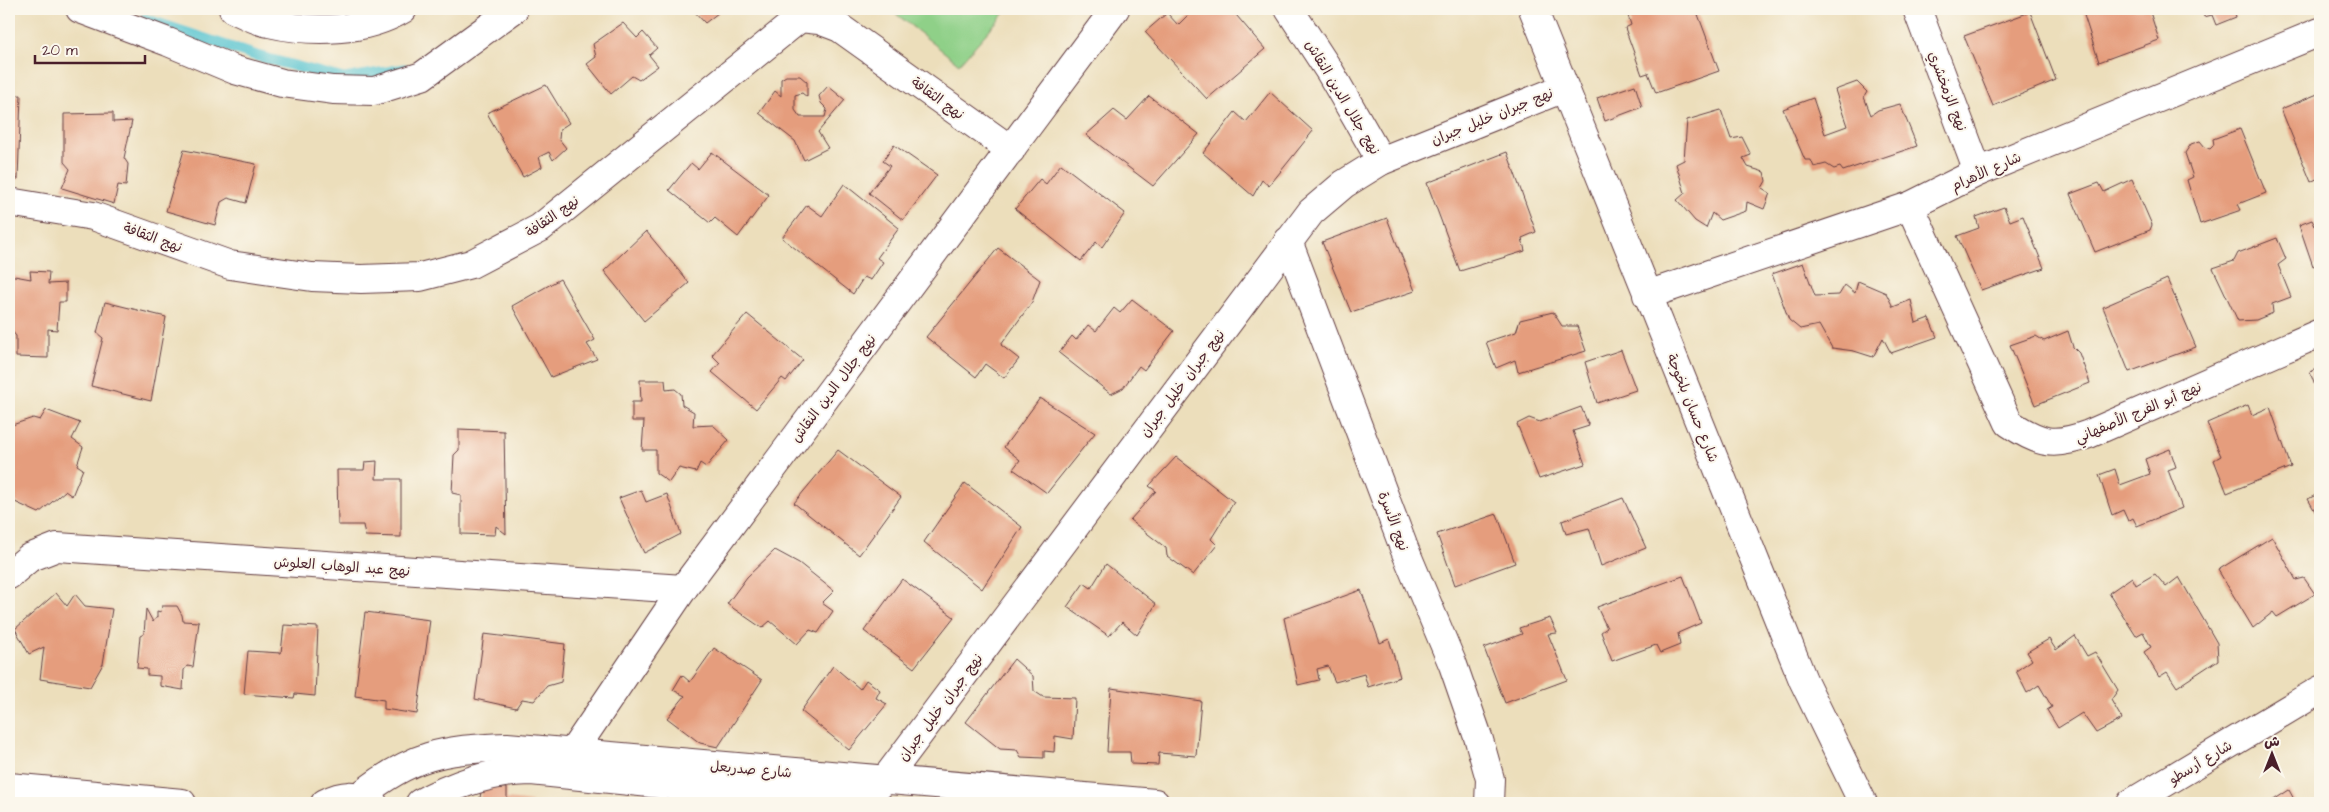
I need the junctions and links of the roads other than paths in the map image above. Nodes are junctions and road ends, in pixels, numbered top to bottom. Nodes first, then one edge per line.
1 (80, 9) edge
2 (233, 9) edge
3 (403, 9) edge
4 (514, 9) edge
5 (1115, 9) edge
6 (1289, 9) edge
7 (1533, 9) edge
8 (1917, 9) edge
9 (2320, 32) edge
10 (1564, 88) junction
11 (1011, 150) junction
12 (1381, 161) junction
13 (1978, 172) junction
14 (9, 202) edge
15 (1910, 206) junction
16 (1288, 241) junction
17 (1647, 295) junction
18 (2320, 333) edge
19 (9, 575) edge
20 (683, 589) junction
21 (2320, 690) edge
22 (566, 764) junction
23 (884, 781) junction
24 (9, 788) edge
25 (366, 800) edge
26 (182, 803) edge
27 (325, 803) edge
28 (420, 803) edge
29 (848, 803) edge
30 (860, 803) edge
31 (1155, 803) edge
32 (1489, 803) edge
33 (1863, 803) edge
34 (2131, 803) edge

1 - 4 street
2 - 3 street
5 - 11 street, نهج جلال الدين النقاش
6 - 12 street, نهج جلال الدين النقاش
7 - 10 street, شارع حسان بلخوجة
8 - 13 street, نهج الزمخشري
9 - 13 street, شارع الأهرام
10 - 12 street, نهج جبران خليل جبران
10 - 17 street, شارع حسان بلخوجة
11 - 14 street, نهج الثقافة
11 - 20 street, نهج جلال الدين النقاش
12 - 16 street, نهج جبران خليل جبران
13 - 15 street, شارع الأهرام
15 - 17 street, شارع الأهرام
15 - 18 street, نهج أبو الفرج الأصفهاني
16 - 23 street, نهج جبران خليل جبران
16 - 32 street, نهج الأسرة
17 - 33 street, شارع حسان بلخوجة
19 - 20 street, نهج عبد الوهاب العلوش
20 - 22 street, نهج جلال الدين النقاش
21 - 34 street, شارع أرسطو
22 - 23 street, شارع صدربعل
22 - 25 street, شارع صدربعل
22 - 28 street, شارع صدربعل
22 - 29 street, شارع صدربعل
23 - 30 street, نهج جبران خليل جبران
23 - 31 street, شارع صدربعل
24 - 26 street
25 - 27 street

